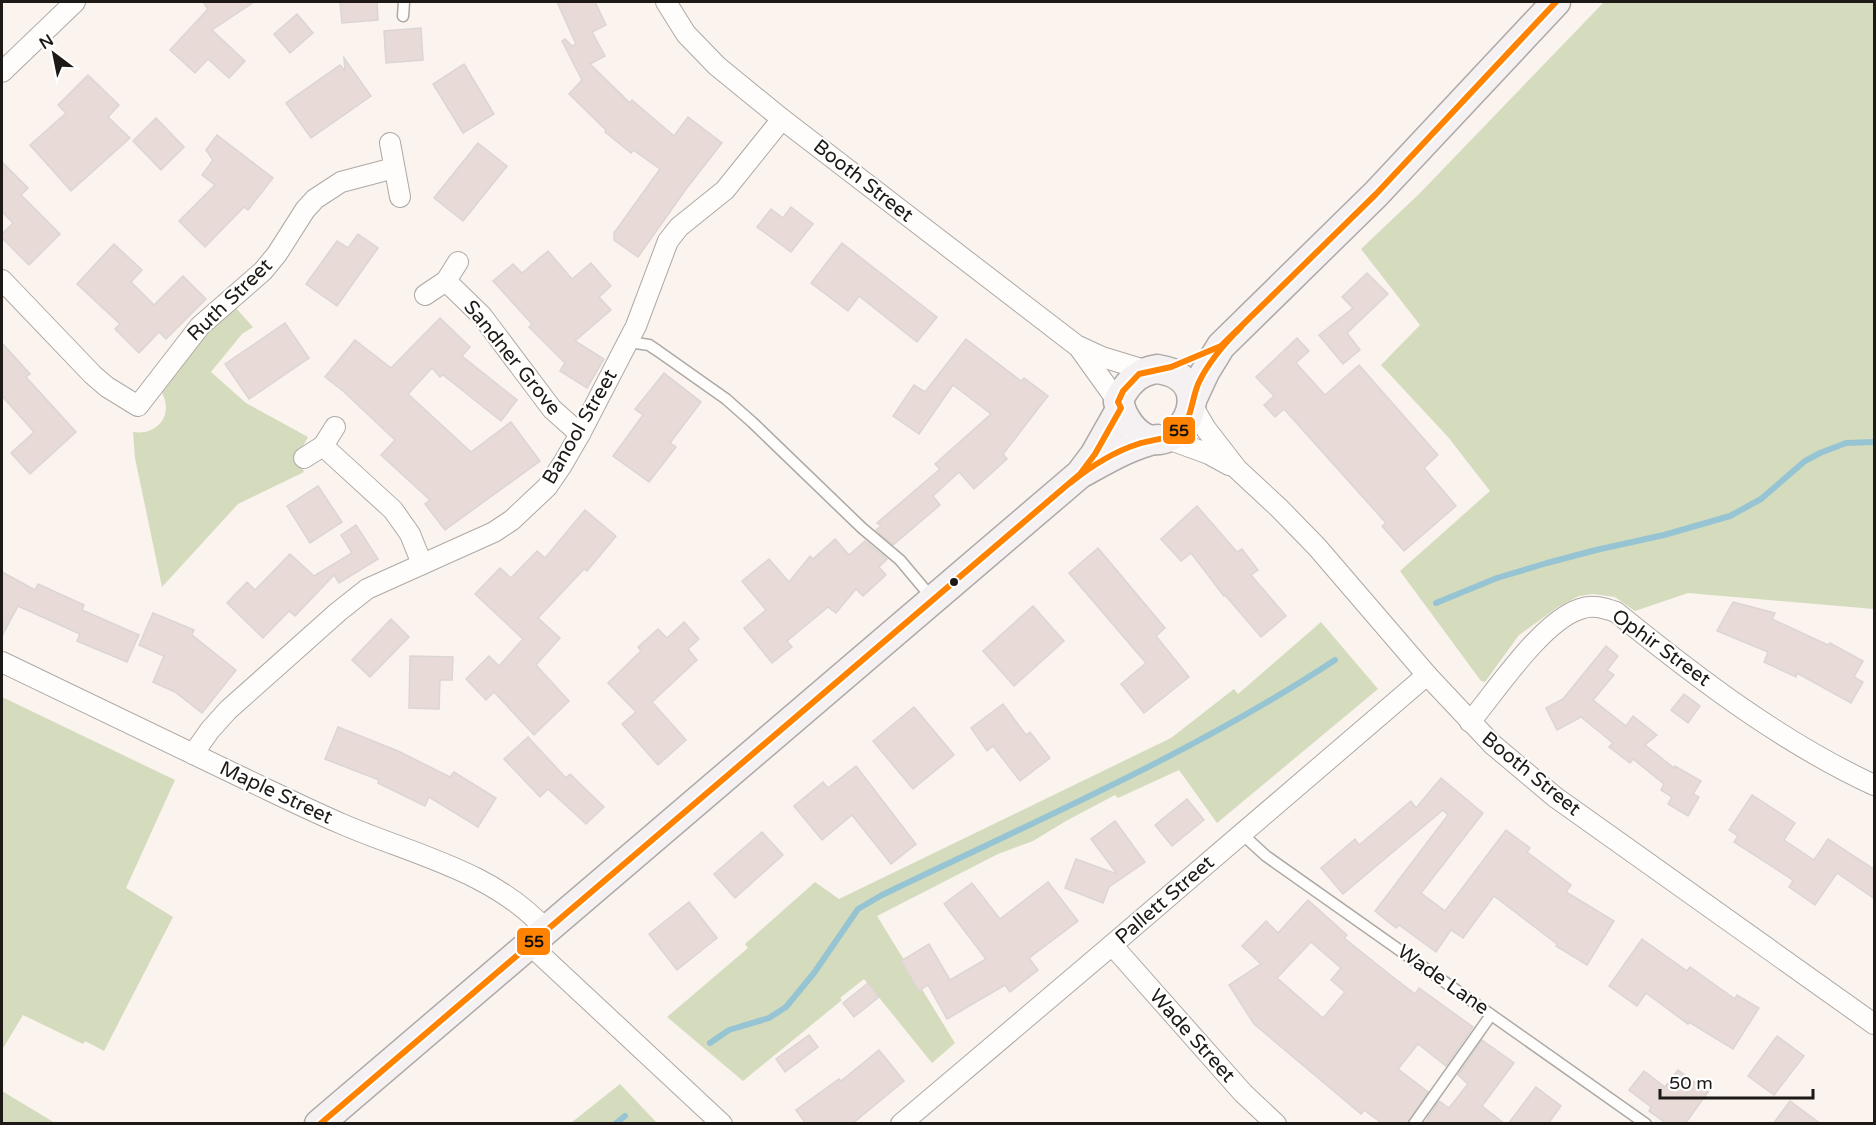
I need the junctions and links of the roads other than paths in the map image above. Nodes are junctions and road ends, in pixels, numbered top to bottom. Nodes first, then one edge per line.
1 (75, 2) edge
2 (404, 2) edge
3 (666, 2) edge
4 (1556, 2) edge
5 (403, 16) dead end
6 (2, 72) edge
7 (782, 119) junction
8 (390, 143) dead end
9 (394, 168) junction
10 (400, 197) dead end
11 (458, 261) dead end
12 (2, 280) edge
13 (446, 281) junction
14 (425, 295) dead end
15 (628, 342) junction
16 (1076, 345) junction
17 (1221, 346) junction
18 (1153, 370) junction
19 (1192, 403) junction
20 (1120, 405) junction
21 (336, 427) dead end
22 (580, 434) junction
23 (1162, 439) junction
24 (323, 446) junction
25 (304, 458) dead end
26 (1237, 469) junction
27 (1080, 474) junction
28 (422, 564) junction
29 (933, 599) junction
30 (2, 662) edge
31 (1427, 675) junction
32 (1470, 722) junction
33 (193, 754) junction
34 (1875, 785) edge
35 (1242, 834) junction
36 (537, 937) junction
37 (1112, 945) junction
38 (1491, 1015) junction
39 (1875, 1024) edge
40 (319, 1124) edge
41 (722, 1124) edge
42 (901, 1124) edge
43 (1276, 1124) edge
44 (1414, 1124) edge
45 (1646, 1124) edge

1 - 6 street
2 - 5 lane
3 - 7 street, Booth Street
4 - 17 street
7 - 15 street, Banool Street
7 - 16 street, Booth Street
8 - 9 street
9 - 10 street
9 - 12 street, Ruth Street
11 - 13 street
13 - 14 street
13 - 22 street, Sandner Grove
15 - 22 street, Banool Street
15 - 29 lane
16 - 18 street, Booth Street
16 - 20 street, Booth Street
17 - 18 street
17 - 19 street
18 - 19 street
18 - 20 street
19 - 23 street
19 - 26 street, Booth Street
20 - 23 street
20 - 27 street
21 - 24 street
22 - 28 street, Banool Street
23 - 26 street, Booth Street
23 - 27 street
24 - 25 street
24 - 28 street
26 - 31 street, Booth Street
27 - 29 street
28 - 33 street, Banool Street
29 - 36 street
30 - 33 street, Maple Street
31 - 32 street, Booth Street
31 - 35 street, Pallett Street
32 - 34 street, Ophir Street
32 - 39 street, Booth Street
33 - 36 street, Maple Street
35 - 37 street, Pallett Street
35 - 38 lane, Wade Lane
36 - 40 street
36 - 41 street, Maple Street
37 - 42 street, Pallett Street
37 - 43 street, Wade Street
38 - 44 lane
38 - 45 lane, Wade Lane

